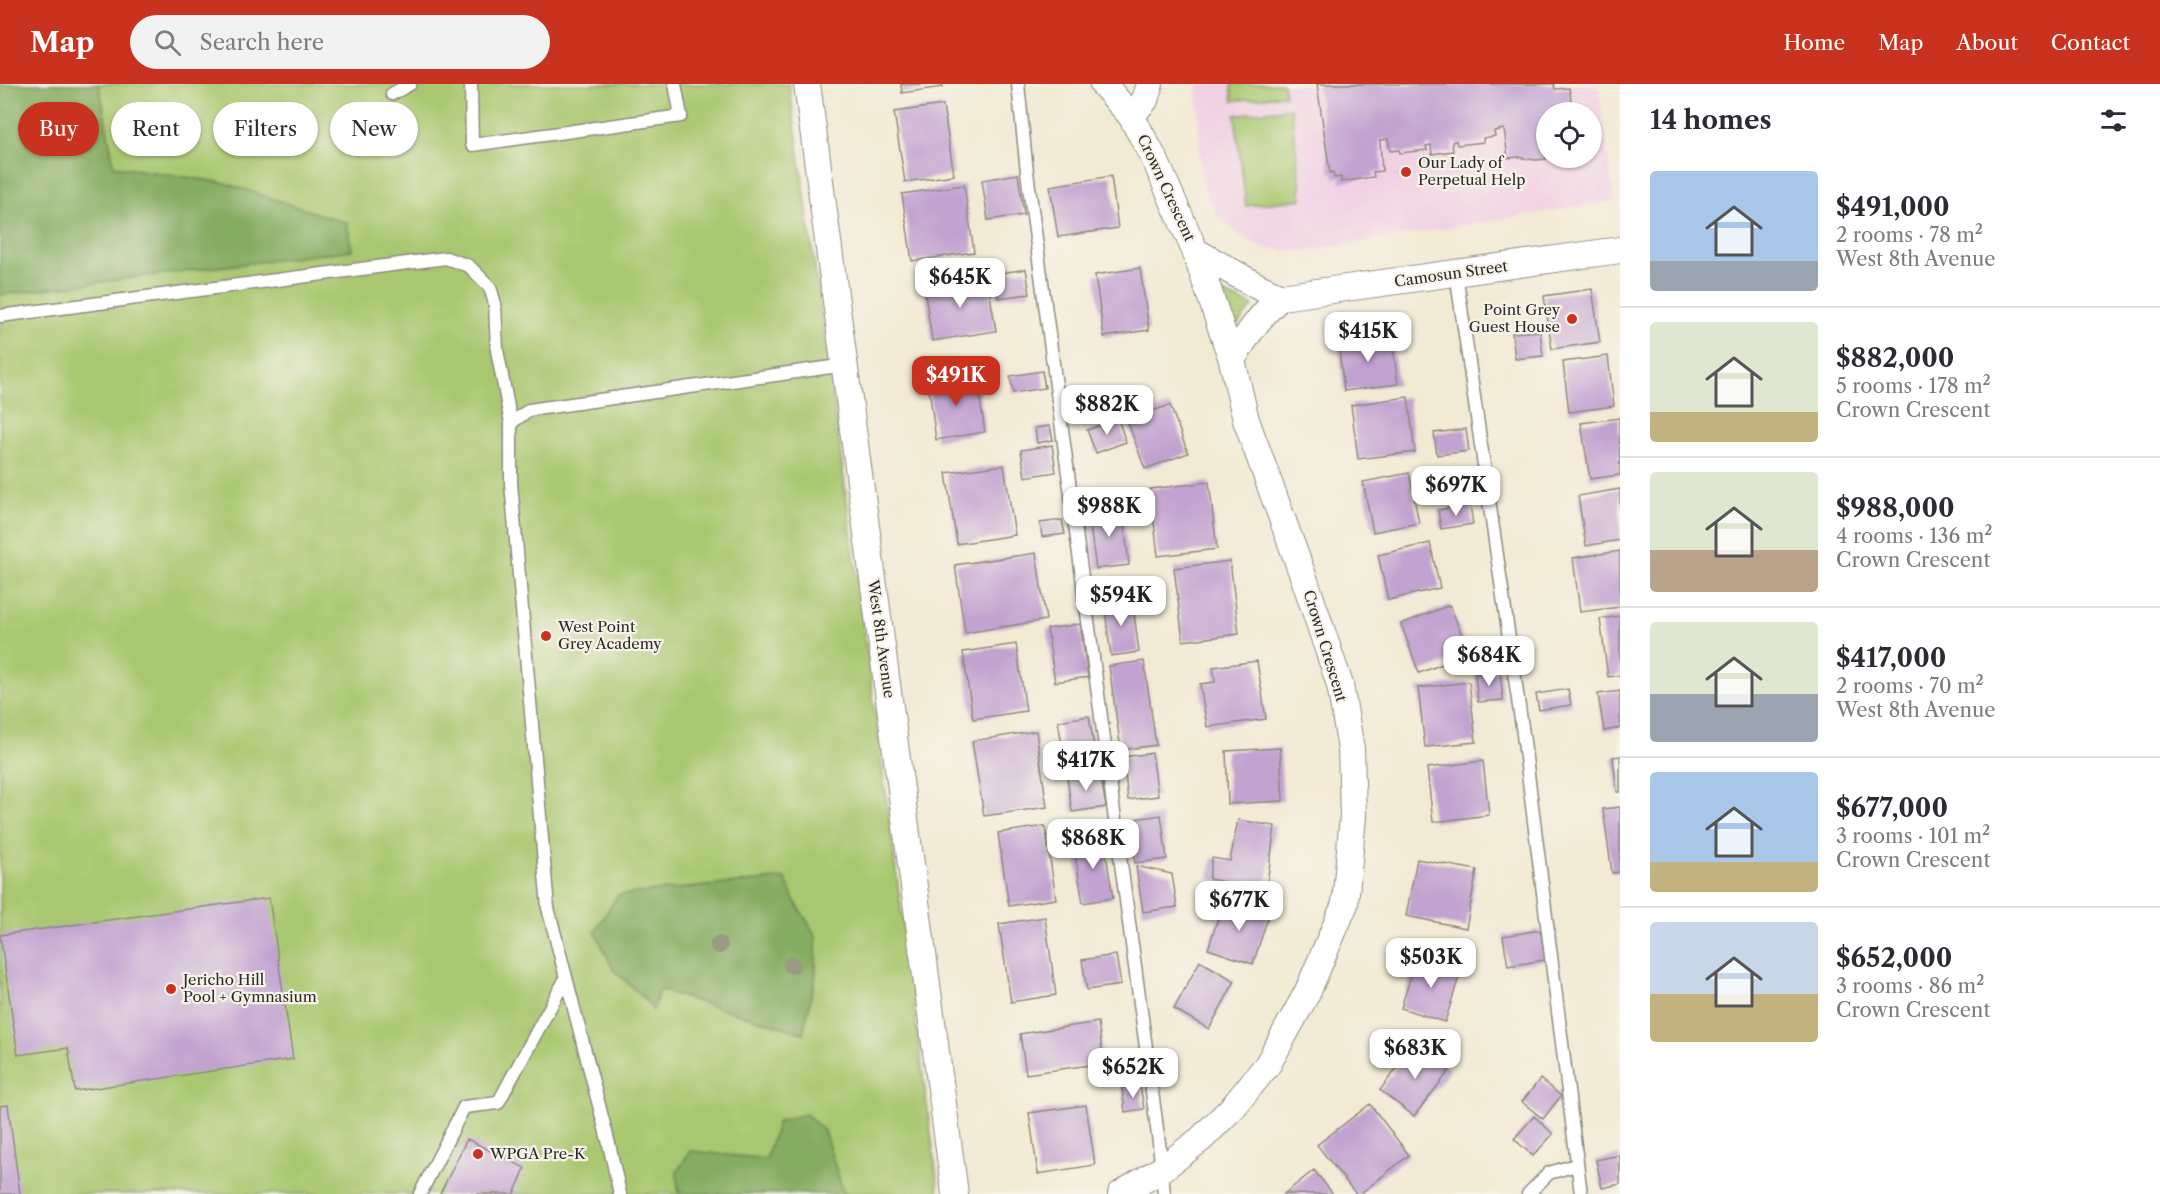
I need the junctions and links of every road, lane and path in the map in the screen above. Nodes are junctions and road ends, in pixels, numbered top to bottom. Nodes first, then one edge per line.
1 (410, 84) edge
2 (471, 84) edge
3 (675, 84) edge
4 (807, 84) edge
5 (1018, 84) edge
6 (1103, 84) edge
7 (1150, 84) edge
8 (392, 93) dead end
9 (1131, 116) junction
10 (1196, 250) junction
11 (1620, 250) edge
12 (1456, 273) junction
13 (1281, 297) junction
14 (0, 316) edge
15 (1232, 360) junction
16 (845, 365) junction
17 (511, 423) junction
18 (566, 978) junction
19 (1576, 1165) junction
20 (1162, 1169) junction
21 (420, 1194) edge
22 (620, 1194) edge
23 (955, 1194) edge
24 (1121, 1194) edge
25 (1164, 1194) edge
26 (1528, 1194) edge
27 (1581, 1194) edge

1 - 8 lane
2 - 3 lane
4 - 16 street, West 8th Avenue
5 - 20 lane
6 - 9 street, Crown Crescent
7 - 9 street, Crown Crescent
9 - 10 street, Crown Crescent
10 - 13 street
10 - 15 street, Crown Crescent
11 - 12 street, Camosun Street
12 - 13 street, Camosun Street
12 - 19 lane
13 - 15 street
14 - 17 lane
15 - 20 street, Crown Crescent
16 - 17 lane
16 - 23 street, West 8th Avenue
17 - 18 lane
18 - 21 lane
18 - 22 lane
19 - 26 lane
19 - 27 lane
20 - 24 street, Crown Crescent
20 - 25 lane

